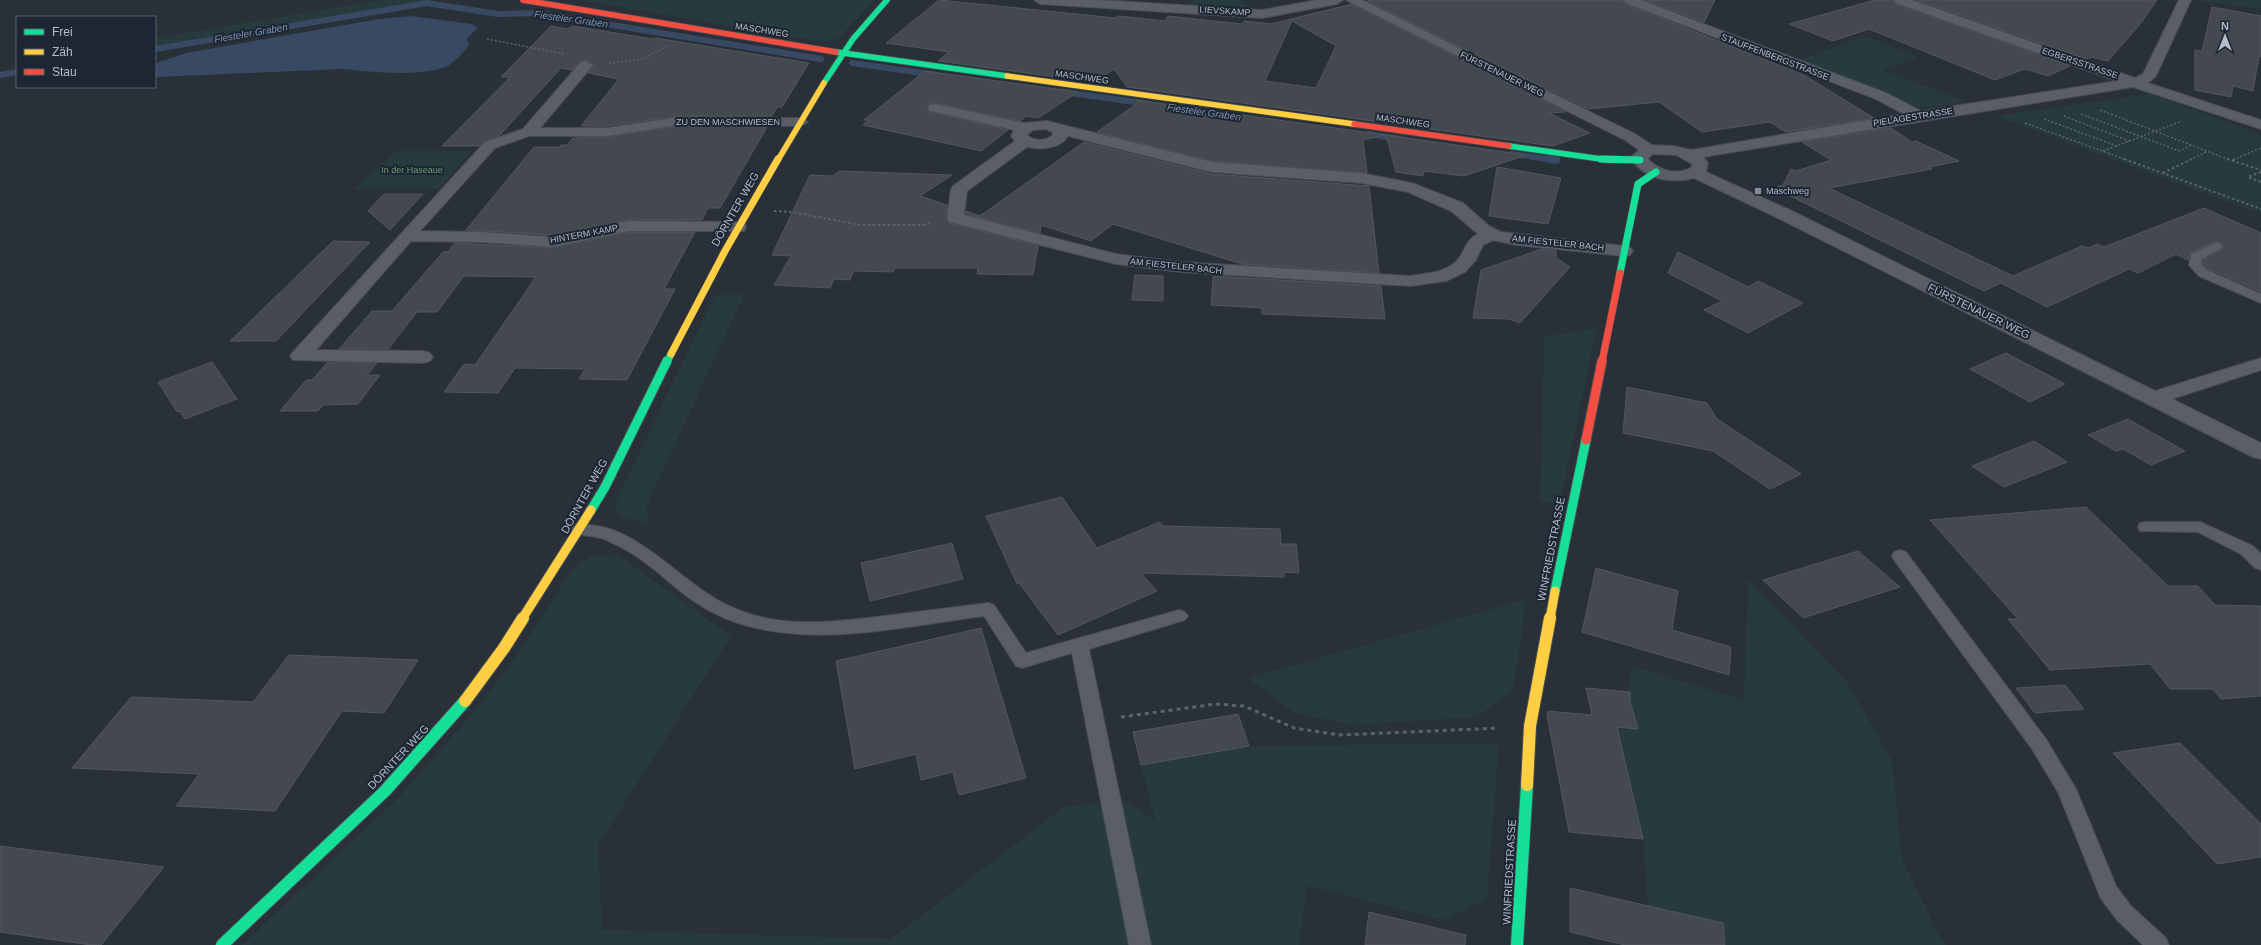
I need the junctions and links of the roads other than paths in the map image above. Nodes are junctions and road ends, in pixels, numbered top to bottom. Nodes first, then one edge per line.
1 (523, 0) edge
2 (888, 0) edge
3 (1040, 0) edge
4 (1337, 0) edge
5 (1352, 0) edge
6 (1630, 0) edge
7 (1900, 0) edge
8 (2180, 2) edge
9 (842, 53) junction
10 (586, 65) road end
11 (2136, 83) junction
12 (935, 108) dead end
13 (1919, 116) junction
14 (801, 122) junction
15 (2261, 124) edge
16 (528, 132) junction
17 (1025, 135) junction
18 (1645, 155) junction
19 (1690, 156) junction
20 (1656, 172) junction
21 (1696, 173) junction
22 (738, 227) junction
23 (1492, 234) junction
24 (406, 236) junction
25 (2216, 246) dead end
26 (1624, 251) junction
27 (2261, 299) edge
28 (423, 356) dead end
29 (2261, 364) edge
30 (2155, 398) junction
31 (2261, 452) edge
32 (2146, 527) dead end
33 (580, 529) junction
34 (1900, 556) dead end
35 (2261, 564) edge
36 (1179, 616) dead end
37 (1079, 644) junction
38 (222, 945) edge
39 (1140, 945) edge
40 (1517, 945) edge
41 (2158, 945) edge

1 - 9 street, MASCHWEG
2 - 9 street, DÖRNTER WEG
3 - 4 street, LIEVSKAMP
5 - 18 street, FÜRSTENAUER WEG
6 - 13 street, STAUFFENBERGSTRASSE
7 - 11 street, EGBERSSTRASSE
8 - 11 street
9 - 14 street, DÖRNTER WEG
9 - 18 street, MASCHWEG
10 - 16 street
11 - 13 street, PIELAGESTRASSE
11 - 15 street, EGBERSSTRASSE
12 - 17 street
13 - 19 street, PIELAGESTRASSE
14 - 16 street, ZU DEN MASCHWIESEN
14 - 22 street, DÖRNTER WEG
16 - 24 street
17 - 23 street, AM FIESTELER BACH
17 - 23 street, AM FIESTELER BACH
18 - 19 street
18 - 20 street, FÜRSTENAUER WEG
19 - 21 street
20 - 21 street
20 - 26 street, WINFRIEDSTRASSE
21 - 30 street, FÜRSTENAUER WEG
22 - 24 street, HINTERM KAMP
22 - 33 street, DÖRNTER WEG
23 - 26 street, AM FIESTELER BACH
24 - 28 street
25 - 27 lane
26 - 40 street, WINFRIEDSTRASSE
29 - 30 street
30 - 31 street, FÜRSTENAUER WEG
32 - 35 lane
33 - 37 lane
33 - 38 street, DÖRNTER WEG
34 - 41 lane
36 - 37 lane
37 - 39 lane

